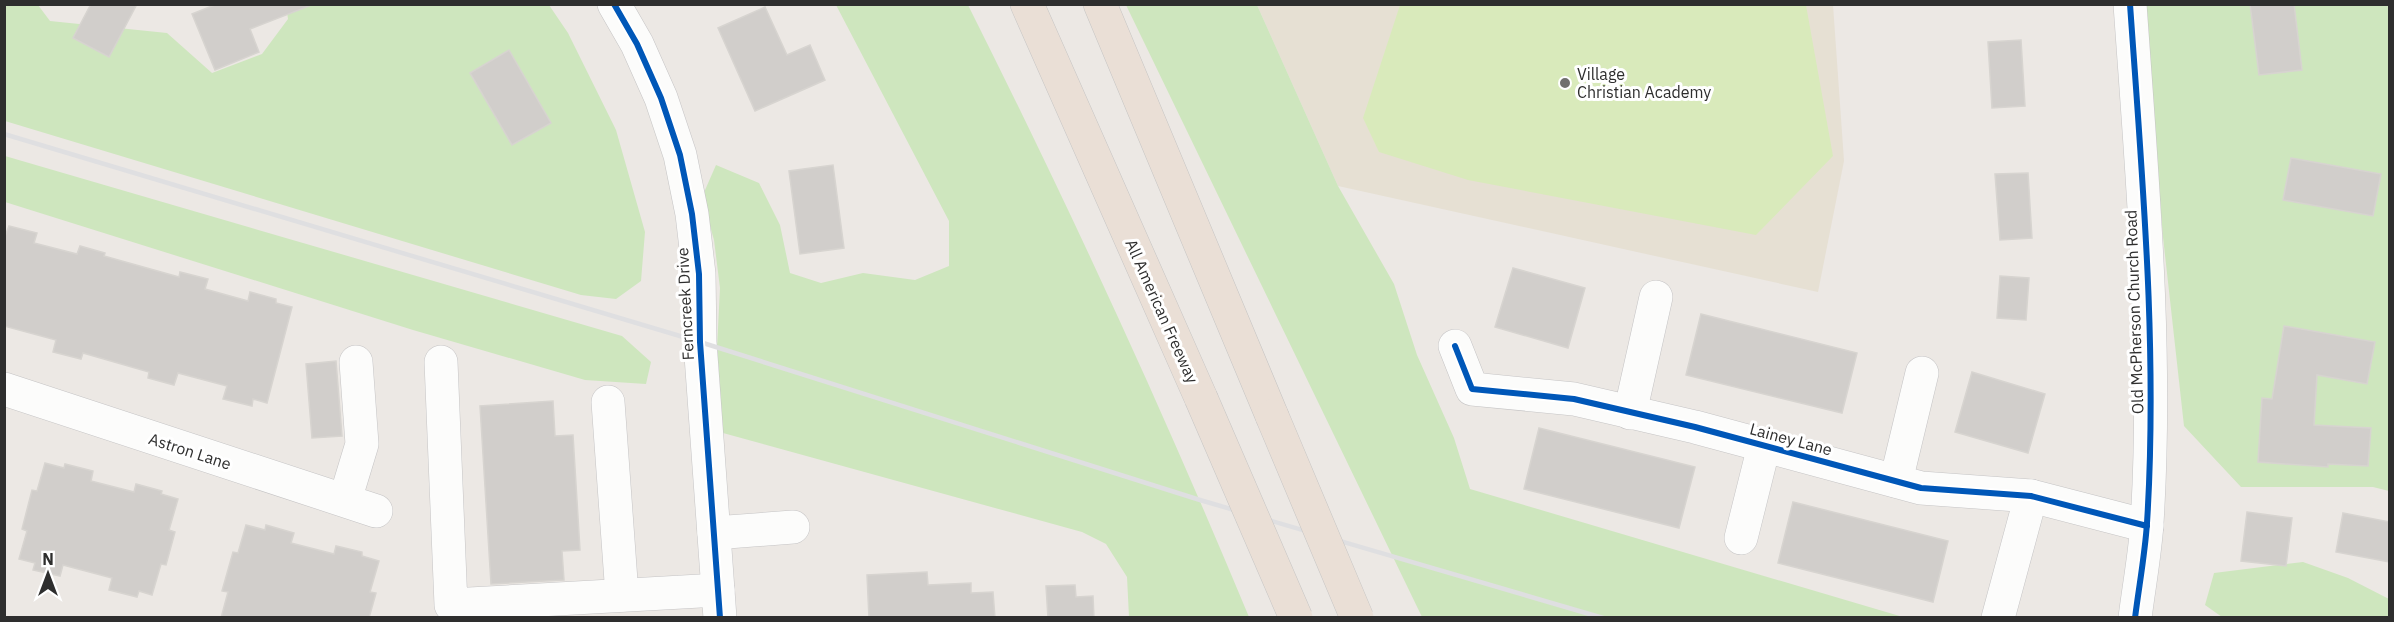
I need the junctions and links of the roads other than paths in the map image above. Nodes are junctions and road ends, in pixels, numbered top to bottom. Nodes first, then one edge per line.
1 (614, 4) edge
2 (1027, 4) edge
3 (1100, 4) edge
4 (2130, 4) edge
5 (1656, 297) dead end
6 (1455, 346) dead end
7 (356, 362) dead end
8 (441, 362) dead end
9 (1922, 373) dead end
10 (4, 390) edge
11 (608, 402) dead end
12 (1629, 412) junction
13 (1764, 446) junction
14 (1896, 481) junction
15 (2031, 496) junction
16 (345, 500) junction
17 (376, 511) dead end
18 (2147, 526) junction
19 (793, 527) dead end
20 (714, 533) junction
21 (1740, 538) dead end
22 (622, 595) junction
23 (719, 604) edge
24 (1296, 618) edge
25 (1357, 618) edge
26 (1998, 618) edge
27 (2135, 618) edge

1 - 20 street, Ferncreek Drive
2 - 24 highway, All American Freeway, bridge
3 - 25 highway, bridge
4 - 18 street, Old McPherson Church Road
5 - 12 street
6 - 12 street, Lainey Lane
7 - 16 street
8 - 22 street
9 - 14 street
10 - 16 street, Astron Lane
11 - 22 street
12 - 13 street, Lainey Lane
13 - 14 street, Lainey Lane
13 - 21 street
14 - 15 street, Lainey Lane
15 - 18 street, Lainey Lane
15 - 26 street
16 - 17 street, Astron Lane
18 - 27 street, Old McPherson Church Road
19 - 20 street
20 - 23 street, Ferncreek Drive
22 - 23 street

